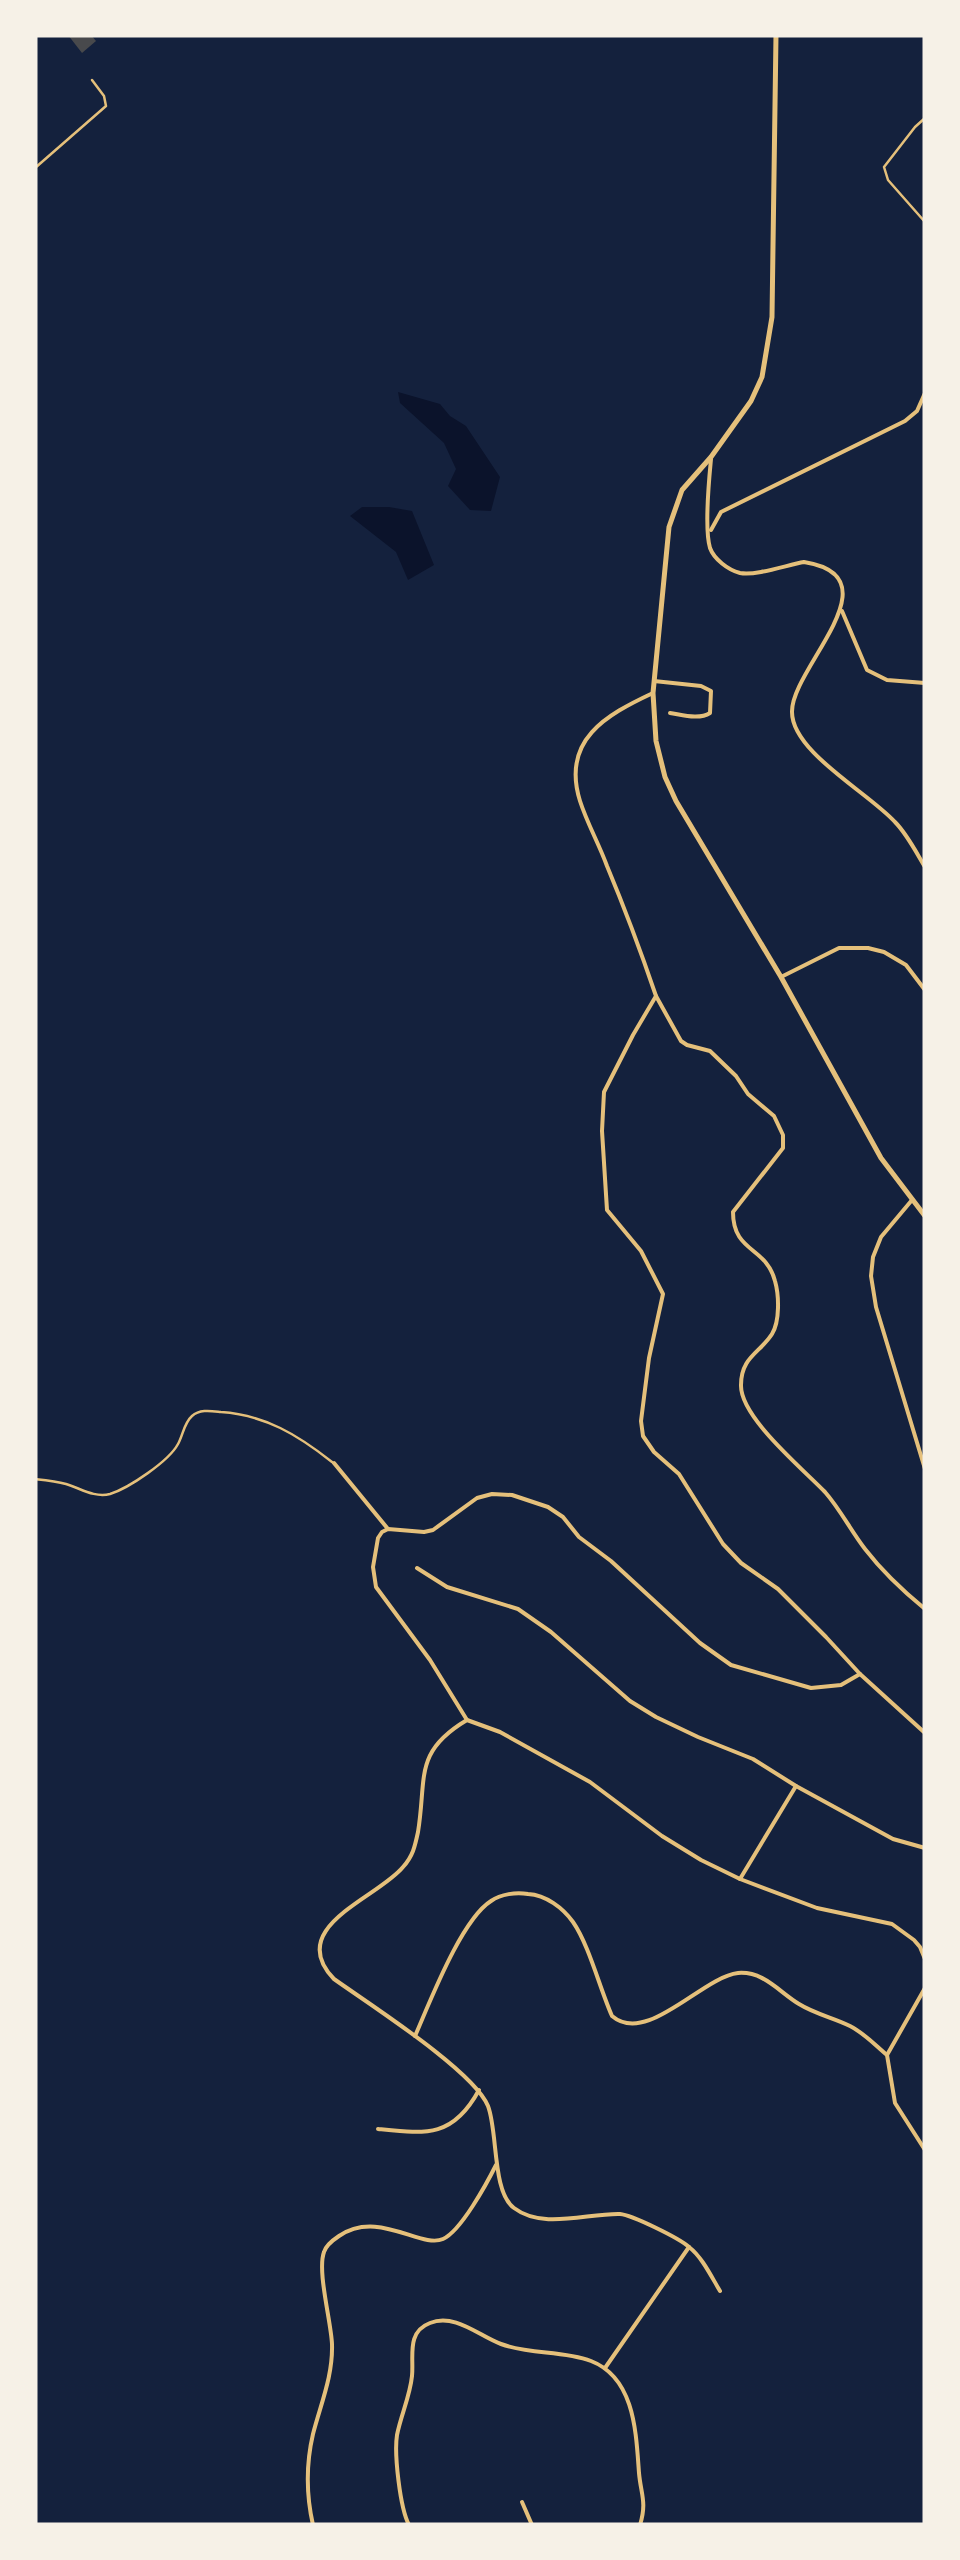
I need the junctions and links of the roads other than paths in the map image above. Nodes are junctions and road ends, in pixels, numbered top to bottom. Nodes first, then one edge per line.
1 (776, 35) edge
2 (92, 80) dead end
3 (35, 168) edge
4 (925, 393) edge
5 (712, 457) junction
6 (709, 534) junction
7 (842, 612) junction
8 (654, 681) junction
9 (925, 683) edge
10 (653, 693) junction
11 (670, 712) dead end
12 (925, 867) edge
13 (781, 977) junction
14 (925, 990) edge
15 (656, 996) junction
16 (912, 1200) junction
17 (925, 1216) edge
18 (334, 1463) joint
19 (925, 1469) edge
20 (35, 1479) edge
21 (388, 1529) junction
22 (418, 1568) dead end
23 (925, 1609) edge
24 (860, 1674) junction
25 (467, 1720) junction
26 (925, 1733) edge
27 (796, 1786) junction
28 (925, 1848) edge
29 (740, 1879) junction
30 (925, 1959) edge
31 (925, 1988) edge
32 (414, 2036) junction
33 (886, 2056) junction
34 (478, 2090) junction
35 (378, 2129) dead end
36 (925, 2150) edge
37 (498, 2162) junction
38 (689, 2247) junction
39 (720, 2290) dead end
40 (604, 2368) junction
41 (522, 2502) dead end
42 (313, 2525) edge
43 (409, 2525) edge
44 (532, 2525) edge
45 (640, 2525) edge

1 - 5 street
2 - 3 lane
4 - 6 street
5 - 6 street
5 - 8 street
6 - 7 street
7 - 9 street
7 - 12 street
8 - 10 street
8 - 11 street
10 - 13 street
10 - 15 street
13 - 14 street
13 - 16 street
15 - 23 street
15 - 24 street
16 - 17 street
16 - 19 street
18 - 20 lane
18 - 21 street
21 - 24 street
21 - 25 street
22 - 27 street
24 - 26 street
25 - 29 street
25 - 32 street
27 - 28 street
27 - 29 street
29 - 30 street
31 - 33 street
32 - 33 street
32 - 34 street
33 - 36 street
34 - 35 street
34 - 37 street
37 - 38 street
37 - 42 street
38 - 39 street
38 - 40 street
40 - 43 street
40 - 45 street
41 - 44 street

